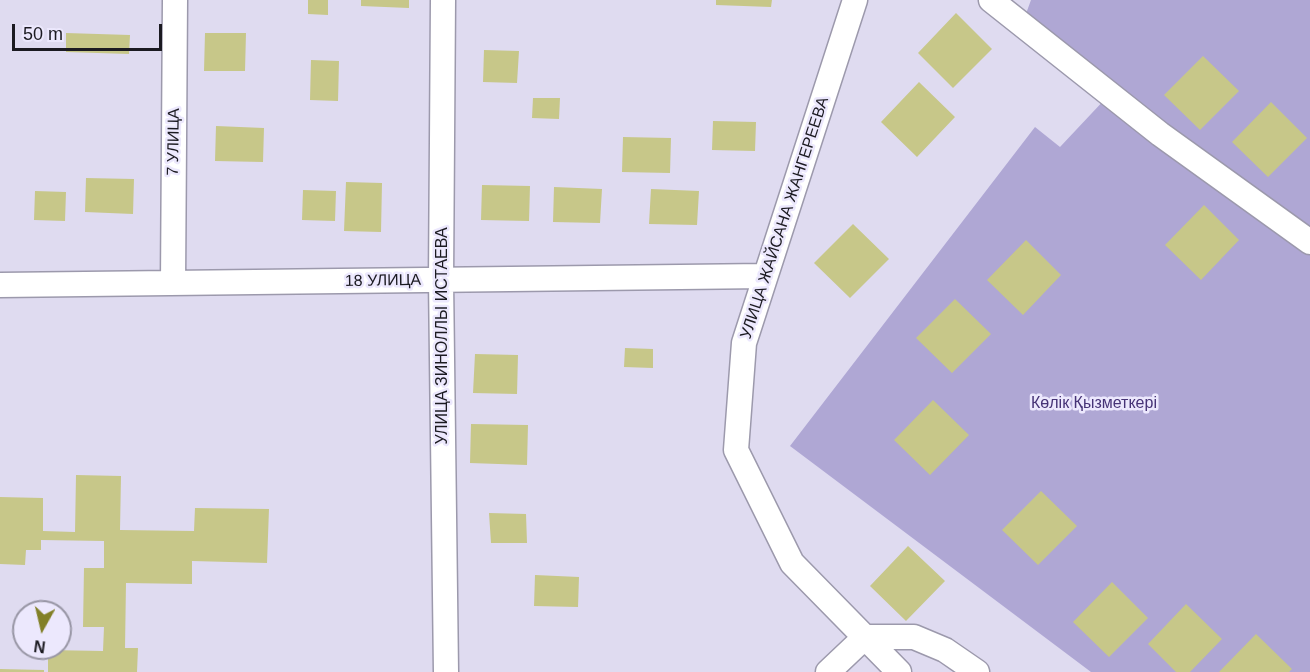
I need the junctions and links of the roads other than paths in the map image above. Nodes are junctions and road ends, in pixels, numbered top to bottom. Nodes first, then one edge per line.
1 (176, 0) edge
2 (443, 0) edge
3 (855, 0) edge
4 (999, 2) edge
5 (1310, 242) edge
6 (765, 276) junction
7 (441, 280) junction
8 (173, 283) junction
9 (0, 285) edge
10 (865, 638) junction
11 (446, 672) edge
12 (828, 672) edge
13 (899, 672) edge
14 (976, 672) edge

1 - 8 street, 7 УЛИЦА
2 - 7 street, УЛИЦА ЗИНОЛЛЫ ИСТАЕВА
3 - 6 street, УЛИЦА ЖАЙСАНА ЖАНГЕРЕЕВА
4 - 5 street
6 - 7 street, 18 УЛИЦА
6 - 10 street, УЛИЦА ЖАЙСАНА ЖАНГЕРЕЕВА
7 - 8 street, 18 УЛИЦА
7 - 11 street, УЛИЦА ЗИНОЛЛЫ ИСТАЕВА
8 - 9 street, 18 УЛИЦА
10 - 12 street
10 - 13 street, УЛИЦА ЖАЙСАНА ЖАНГЕРЕЕВА
10 - 14 street

